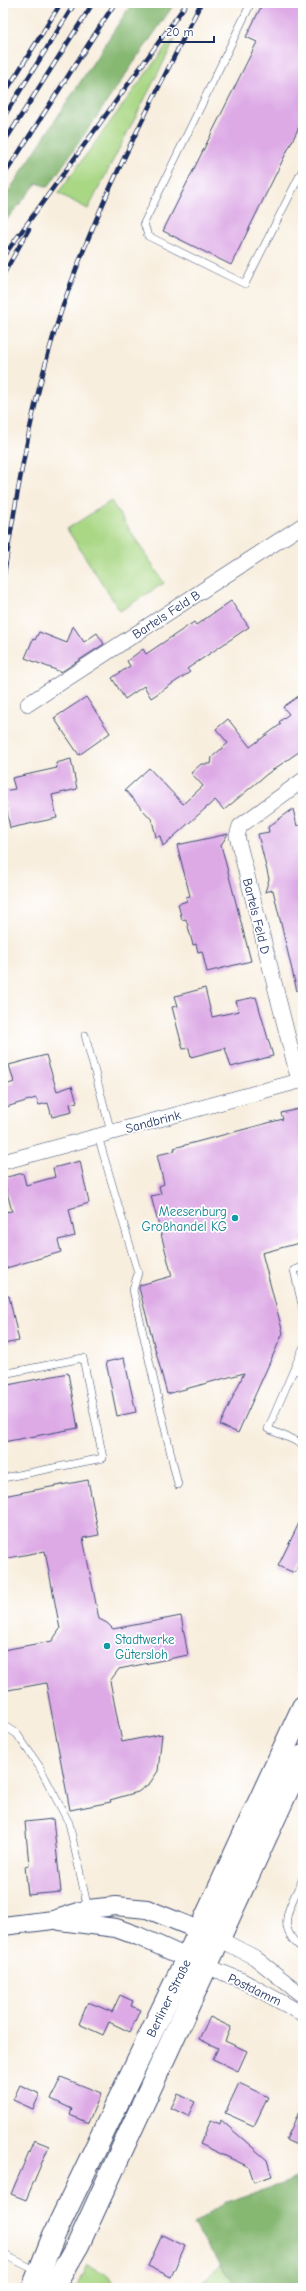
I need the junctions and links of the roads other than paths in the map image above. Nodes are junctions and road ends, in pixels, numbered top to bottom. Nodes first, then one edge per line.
1 (251, 3) edge
2 (303, 169) edge
3 (303, 525) edge
4 (28, 704) dead end
5 (303, 780) edge
6 (84, 1035) dead end
7 (301, 1081) edge
8 (105, 1134) junction
9 (3, 1162) edge
10 (303, 1267) edge
11 (303, 1309) edge
12 (303, 1348) edge
13 (294, 1370) junction
14 (303, 1373) edge
15 (3, 1374) edge
16 (303, 1444) edge
17 (3, 1478) edge
18 (178, 1485) dead end
19 (303, 1707) edge
20 (3, 1725) edge
21 (303, 1756) edge
22 (303, 1878) edge
23 (90, 1917) junction
24 (3, 1926) edge
25 (200, 1929) junction
26 (219, 1939) junction
27 (303, 1949) edge
28 (197, 1962) junction
29 (303, 1996) edge
30 (303, 2014) edge
31 (3, 2254) edge
32 (46, 2280) edge

1 - 2 lane
3 - 4 street, Bartels Feld B
5 - 7 street, Bartels Feld D
6 - 8 lane
7 - 8 street, Sandbrink
8 - 9 street, Sandbrink
8 - 18 lane
10 - 11 lane
12 - 13 lane
13 - 14 lane
13 - 16 lane
15 - 17 lane
19 - 25 main road, Berliner Straße
20 - 23 lane
21 - 26 main road, Berliner Straße
22 - 27 lane
23 - 24 street
23 - 25 street
23 - 28 street
25 - 26 street
25 - 28 main road, Berliner Straße
26 - 28 main road, Berliner Straße
26 - 29 street, Postdamm
28 - 30 street, Postdamm
28 - 32 main road, Berliner Straße
31 - 32 lane

